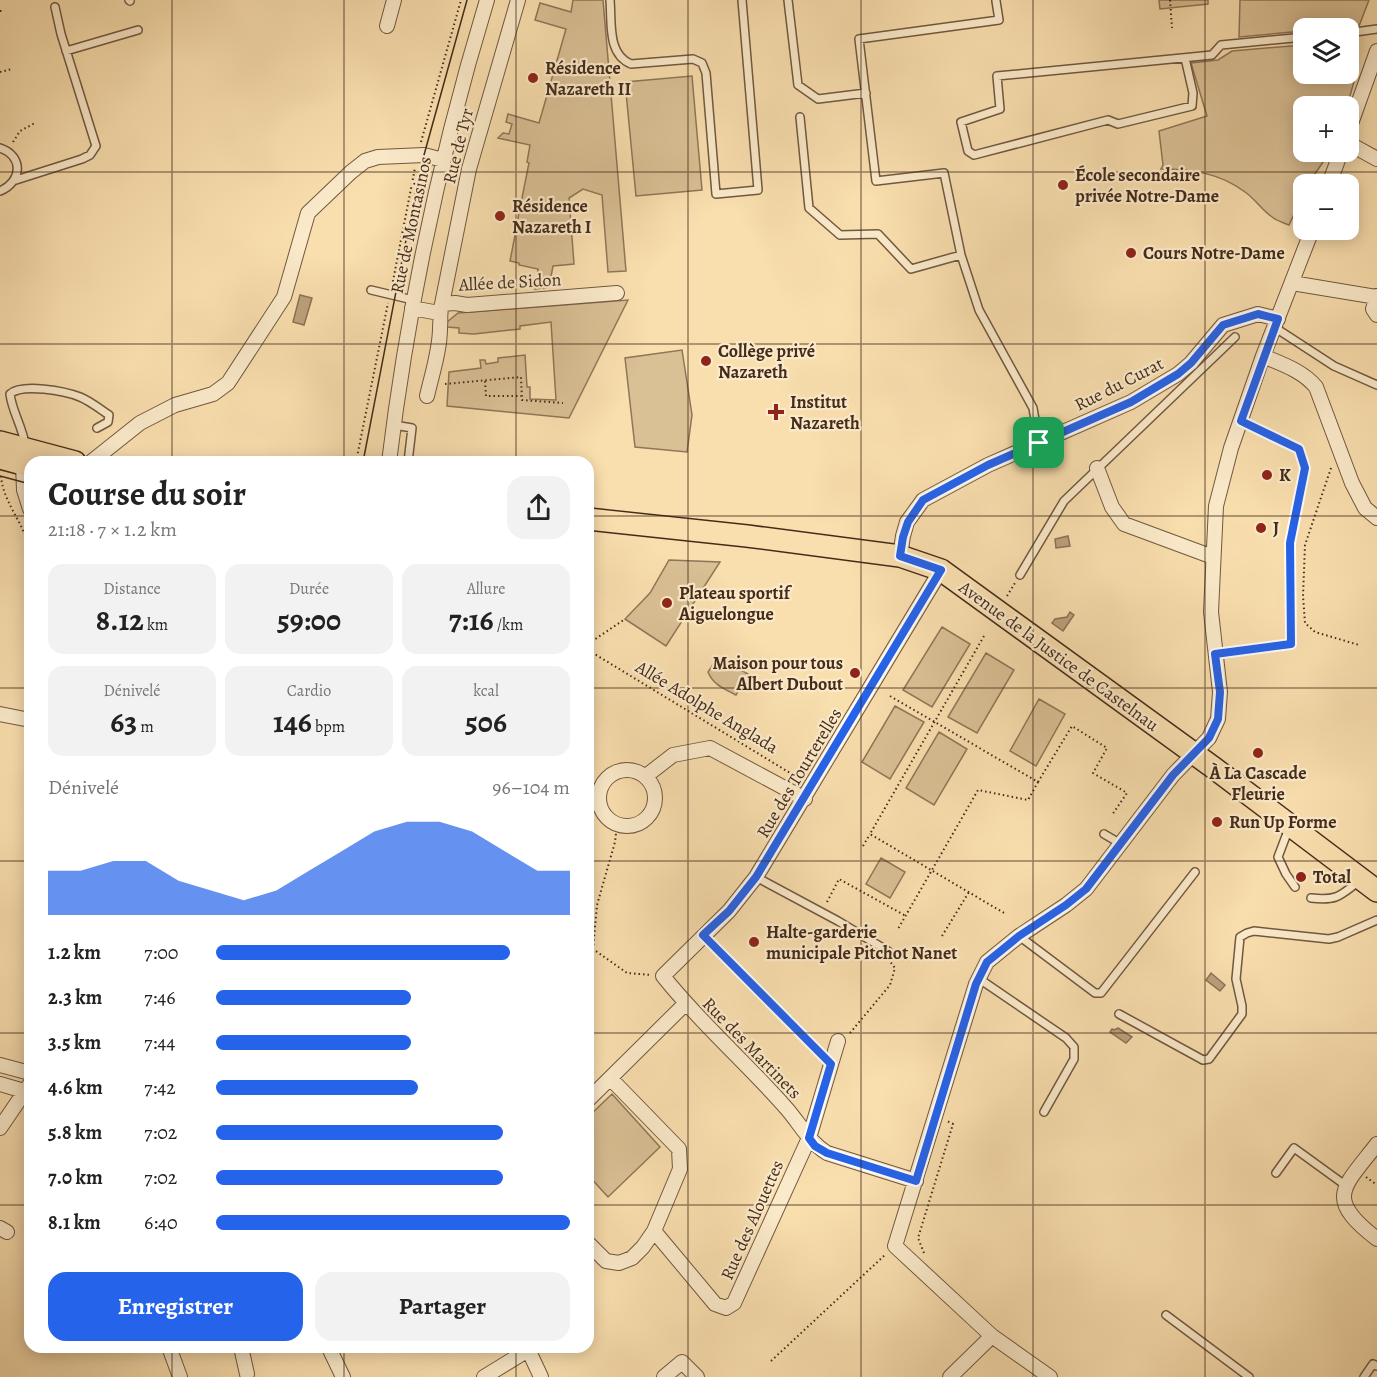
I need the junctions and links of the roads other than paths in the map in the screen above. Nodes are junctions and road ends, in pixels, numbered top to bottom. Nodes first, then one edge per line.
1 (394, 0) edge
2 (487, 0) edge
3 (518, 0) edge
4 (610, 0) edge
5 (742, 0) edge
6 (788, 0) edge
7 (996, 2) dead end
8 (55, 7) dead end
9 (387, 26) dead end
10 (1377, 29) edge
11 (138, 30) dead end
12 (1359, 31) edge
13 (1293, 39) edge
14 (66, 51) junction
15 (1377, 51) edge
16 (1185, 58) junction
17 (866, 93) junction
18 (1359, 101) edge
19 (800, 117) dead end
20 (1359, 149) edge
21 (3, 150) edge
22 (1377, 159) edge
23 (443, 160) junction
24 (16, 180) junction
25 (0, 191) edge
26 (1308, 240) edge
27 (961, 255) junction
28 (1292, 283) junction
29 (371, 290) dead end
30 (617, 293) dead end
31 (1377, 296) edge
32 (412, 304) junction
33 (441, 309) junction
34 (1377, 315) edge
35 (1276, 323) junction
36 (1235, 337) dead end
37 (1263, 356) junction
38 (1377, 385) edge
39 (428, 396) dead end
40 (1241, 421) junction
41 (394, 425) junction
42 (97, 428) dead end
43 (0, 442) edge
44 (1039, 443) junction
45 (25, 456) edge
46 (99, 456) edge
47 (390, 456) edge
48 (409, 456) edge
49 (0, 458) edge
50 (24, 459) edge
51 (24, 460) edge
52 (1097, 468) junction
53 (1377, 518) edge
54 (594, 520) edge
55 (900, 556) junction
56 (1213, 557) junction
57 (941, 570) junction
58 (1020, 575) road end
59 (1215, 654) junction
60 (0, 714) edge
61 (24, 719) edge
62 (1195, 754) junction
63 (646, 776) junction
64 (809, 793) junction
65 (1290, 825) junction
66 (1104, 834) dead end
67 (1121, 844) junction
68 (1195, 872) dead end
69 (756, 877) junction
70 (1369, 885) edge
71 (1295, 887) dead end
72 (1311, 898) dead end
73 (1377, 920) edge
74 (1019, 936) junction
75 (888, 951) road end
76 (663, 976) joint
77 (978, 978) junction
78 (685, 1004) junction
79 (1119, 1014) dead end
80 (838, 1041) road end
81 (0, 1065) edge
82 (24, 1071) edge
83 (611, 1079) junction
84 (0, 1084) edge
85 (24, 1088) edge
86 (24, 1092) edge
87 (594, 1095) edge
88 (1044, 1112) dead end
89 (0, 1128) edge
90 (809, 1138) junction
91 (1377, 1144) edge
92 (1276, 1173) dead end
93 (916, 1181) junction
94 (1345, 1185) junction
95 (654, 1231) junction
96 (1377, 1239) edge
97 (594, 1249) edge
98 (1166, 1315) dead end
99 (992, 1336) junction
100 (171, 1353) edge
101 (242, 1353) edge
102 (332, 1353) edge
103 (520, 1353) edge
104 (530, 1353) edge
105 (1377, 1366) edge
106 (247, 1374) dead end
107 (180, 1377) edge
108 (344, 1377) edge
109 (484, 1377) edge
110 (541, 1377) edge
111 (664, 1377) edge
112 (697, 1377) edge
113 (950, 1377) edge
114 (1050, 1377) edge
115 (1249, 1377) edge
116 (1364, 1377) edge

1 - 9 street
2 - 23 street, Rue de Montasinos
3 - 33 street, Rue de Tyr
4 - 5 lane
6 - 17 lane
7 - 17 lane
8 - 14 lane
10 - 12 lane
11 - 14 lane
13 - 16 lane
14 - 24 lane
15 - 18 street
16 - 16 lane
17 - 27 lane
19 - 27 lane
20 - 22 street
21 - 24 lane
23 - 32 street, Rue de Montasinos
23 - 46 street
24 - 25 lane
26 - 28 street
27 - 44 lane
28 - 31 street
28 - 35 street
29 - 32 lane
30 - 33 street, Allée de Sidon
31 - 34 street
32 - 33 street, Allée de Sidon
32 - 41 street, Rue de Montasinos
33 - 39 street, Rue de Tyr
35 - 37 street
35 - 38 lane
35 - 44 street, Rue du Curat
36 - 52 lane
37 - 40 street
37 - 53 street
40 - 56 street
40 - 59 lane
41 - 47 street, Rue de Montasinos
41 - 48 lane
42 - 45 lane
43 - 50 main road
44 - 55 street, Rue du Curat
49 - 51 main road
52 - 56 street
52 - 58 lane
54 - 55 main road, Avenue de la Justice de Castelnau
55 - 57 main road, Avenue de la Justice de Castelnau
56 - 59 street
57 - 62 main road, Avenue de la Justice de Castelnau
57 - 64 street, Rue des Tourterelles
59 - 62 street
60 - 61 street
62 - 65 main road, Avenue de la Justice de Castelnau
62 - 67 street
63 - 63 street
63 - 64 street
64 - 69 street, Rue des Tourterelles
65 - 70 main road, Avenue de la Justice de Castelnau
65 - 71 lane
66 - 67 lane
67 - 74 street
68 - 74 lane
69 - 75 lane
69 - 76 street, Rue des Tourterelles
70 - 72 lane
73 - 79 lane
74 - 77 street
76 - 78 street, Rue des Martinets
77 - 88 lane
77 - 93 street
78 - 83 street
78 - 90 street, Rue des Martinets
80 - 90 street, Rue des Alouettes
81 - 82 street
83 - 87 street
83 - 95 street
84 - 85 street
86 - 89 street
90 - 93 street, Rue des Martinets
90 - 95 street, Rue des Alouettes
91 - 94 street
92 - 94 lane
93 - 99 street
94 - 96 street
95 - 97 street
98 - 115 lane
99 - 113 street
99 - 114 street
100 - 107 street
101 - 106 street
102 - 108 street
103 - 109 street
104 - 110 street
105 - 116 lane
111 - 112 street

